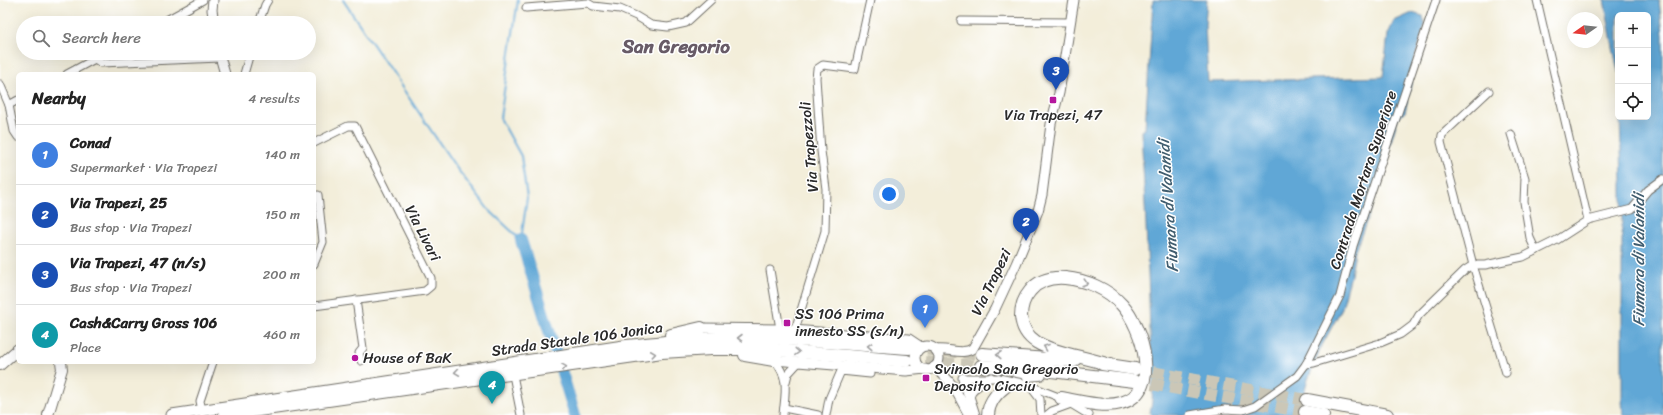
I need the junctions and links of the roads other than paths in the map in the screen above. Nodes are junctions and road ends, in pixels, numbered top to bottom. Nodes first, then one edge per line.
1 (203, 0) edge
2 (213, 0) edge
3 (268, 0) edge
4 (711, 0) edge
5 (870, 0) edge
6 (1074, 0) edge
7 (1436, 0) edge
8 (1537, 0) edge
9 (526, 8) dead end
10 (174, 16) edge
11 (213, 16) edge
12 (261, 16) edge
13 (961, 21) dead end
14 (1070, 22) junction
15 (93, 60) edge
16 (96, 60) edge
17 (152, 60) edge
18 (220, 60) edge
19 (248, 60) edge
20 (71, 72) edge
21 (223, 72) edge
22 (245, 72) edge
23 (0, 84) edge
24 (1489, 91) dead end
25 (16, 101) edge
26 (9, 105) junction
27 (16, 134) edge
28 (1511, 134) dead end
29 (316, 142) edge
30 (1663, 179) edge
31 (318, 195) dead end
32 (1588, 220) junction
33 (1536, 251) junction
34 (316, 259) edge
35 (1473, 265) junction
36 (770, 270) dead end
37 (356, 300) junction
38 (316, 306) edge
39 (701, 328) joint
40 (780, 329) junction
41 (795, 330) junction
42 (627, 346) junction
43 (915, 348) junction
44 (711, 349) junction
45 (936, 350) junction
46 (16, 351) edge
47 (613, 354) junction
48 (774, 360) junction
49 (361, 361) dead end
50 (907, 361) tunnel mouth
51 (799, 362) junction
52 (0, 364) edge
53 (61, 364) edge
54 (212, 364) edge
55 (1306, 364) junction
56 (1110, 365) junction
57 (525, 368) junction
58 (930, 368) junction
59 (1506, 373) dead end
60 (870, 374) dead end
61 (513, 375) junction
62 (944, 375) junction
63 (963, 378) junction
64 (995, 378) junction
65 (1112, 378) junction
66 (1026, 383) junction
67 (785, 384) junction
68 (955, 388) junction
69 (970, 397) junction
70 (1131, 398) junction
71 (1066, 401) junction
72 (252, 407) junction
73 (202, 410) junction
74 (783, 412) edge
75 (48, 415) edge
76 (172, 415) edge
77 (225, 415) edge
78 (521, 415) edge
79 (818, 415) edge
80 (826, 415) edge
81 (969, 415) edge
82 (975, 415) edge
83 (988, 415) edge
84 (1041, 415) edge
85 (1047, 415) edge
86 (1089, 415) edge
87 (1120, 415) edge
88 (1190, 415) edge
89 (1323, 415) edge
90 (1387, 415) edge

1 - 10 street
2 - 11 street
3 - 12 street
4 - 9 street
5 - 41 street, Via Trapezzoli
6 - 14 street, Via Trapezi
7 - 55 street, Contrada Mortara Superiore
8 - 32 street
13 - 14 street
14 - 45 street, Via Trapezi
15 - 20 street
16 - 17 street
18 - 21 street
19 - 22 street
23 - 26 street
24 - 35 street
25 - 26 street
26 - 27 street
28 - 33 street
29 - 37 street, Via Livari
30 - 32 street
31 - 34 street
32 - 33 street
33 - 35 street
35 - 55 street
35 - 59 street
36 - 40 street
37 - 38 street, Via Livari
37 - 49 street
39 - 40 street
39 - 42 highway
40 - 41 street
41 - 43 street
43 -> 42 highway, Strada Statale 106 Jonica
42 - 47 highway, Strada Statale 106 Jonica
43 - 45 street
43 - 58 street
47 -> 44 highway, Strada Statale 106 Jonica
44 - 48 highway
44 -> 50 highway, Strada Statale 106 Jonica
45 - 58 street
46 - 52 main road
47 - 57 highway, Strada Statale 106 Jonica
48 - 51 street
48 - 67 street
51 - 58 street
51 - 67 street
53 - 75 main road
54 - 73 street
55 - 88 street, Contrada Mortara Superiore
56 - 65 highway
56 -> 65 highway
56 -> 70 highway
57 - 61 highway, Strada Statale 106 Jonica
57 -> 72 highway, Strada Statale 106 Jonica
58 - 62 street
60 - 80 street
61 - 72 highway, Strada Statale 106 Jonica
61 - 78 street
62 - 63 street
62 - 68 street
63 - 64 street
63 - 68 street
63 - 69 street
64 - 66 street, bridge
64 - 69 street
65 - 83 highway
66 - 71 street
66 - 84 street
67 - 74 street
68 - 81 street
69 - 82 street
70 - 71 highway
70 - 87 highway
71 - 85 street
71 - 86 street
72 - 73 main road
72 - 77 highway
73 - 76 main road
74 - 79 street
89 - 90 highway

